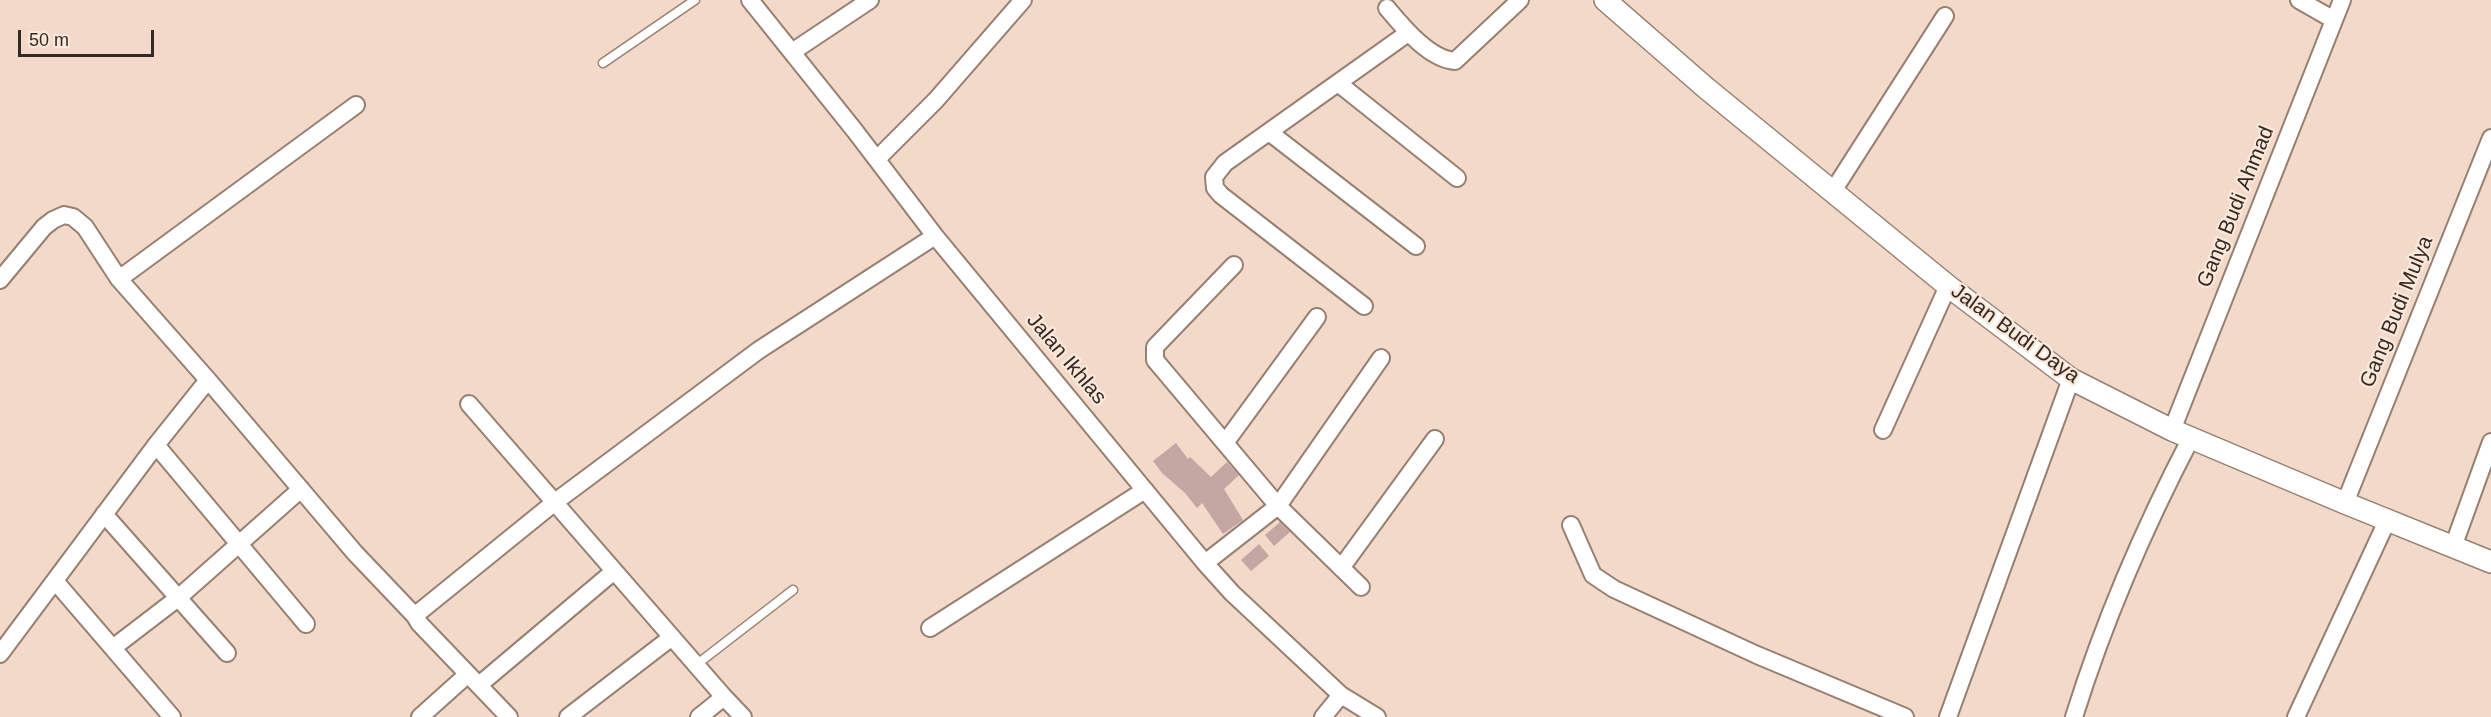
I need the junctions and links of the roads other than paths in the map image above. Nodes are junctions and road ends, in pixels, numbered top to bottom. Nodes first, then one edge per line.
1 (695, 0) edge
2 (750, 0) edge
3 (870, 0) edge
4 (1023, 0) edge
5 (1520, 0) edge
6 (1605, 0) edge
7 (2299, 0) edge
8 (2342, 0) edge
9 (1387, 8) dead end
10 (1946, 15) dead end
11 (2334, 20) junction
12 (1408, 33) junction
13 (792, 52) junction
14 (603, 63) dead end
15 (1338, 83) junction
16 (356, 105) dead end
17 (1269, 132) junction
18 (2491, 138) edge
19 (877, 159) junction
20 (1457, 178) dead end
21 (1833, 191) junction
22 (935, 236) junction
23 (1416, 246) dead end
24 (1234, 265) dead end
25 (118, 279) junction
26 (0, 280) edge
27 (1947, 286) junction
28 (1364, 306) dead end
29 (1317, 317) dead end
30 (1382, 358) dead end
31 (2071, 379) junction
32 (208, 380) junction
33 (469, 404) dead end
34 (1882, 430) dead end
35 (2182, 434) junction
36 (1436, 439) dead end
37 (2491, 442) edge
38 (1225, 443) junction
39 (156, 445) junction
40 (301, 489) junction
41 (1145, 490) junction
42 (555, 502) junction
43 (2345, 503) junction
44 (1278, 506) junction
45 (104, 513) junction
46 (2387, 521) junction
47 (1571, 525) dead end
48 (238, 544) junction
49 (2452, 547) junction
50 (2491, 562) edge
51 (1205, 563) junction
52 (1341, 568) junction
53 (613, 572) junction
54 (55, 581) junction
55 (1361, 587) dead end
56 (793, 590) dead end
57 (178, 598) junction
58 (415, 616) junction
59 (306, 624) dead end
60 (930, 628) dead end
61 (672, 637) junction
62 (114, 647) junction
63 (227, 653) dead end
64 (0, 654) edge
65 (696, 665) junction
66 (473, 680) junction
67 (1341, 694) junction
68 (724, 697) junction
69 (171, 717) edge
70 (420, 717) edge
71 (509, 717) edge
72 (568, 717) edge
73 (699, 717) edge
74 (743, 717) edge
75 (1323, 717) edge
76 (1377, 717) edge
77 (1905, 717) edge
78 (1948, 717) edge
79 (2074, 717) edge
80 (2296, 717) edge

1 - 14 lane
2 - 13 street, Jalan Ikhlas
3 - 13 street
4 - 19 street
5 - 12 street
6 - 21 street, Jalan Budi Daya
7 - 11 street
8 - 11 street, Gang Budi Ahmad
9 - 12 street
10 - 21 street
11 - 35 street, Gang Budi Ahmad
12 - 15 street
13 - 19 street, Jalan Ikhlas
15 - 17 street
15 - 20 street
16 - 25 street
17 - 23 street
17 - 28 street
18 - 43 street, Gang Budi Mulya
19 - 22 street, Jalan Ikhlas
21 - 27 street, Jalan Budi Daya
22 - 41 street, Jalan Ikhlas
22 - 42 street
24 - 38 street
25 - 26 street
25 - 32 street
27 - 31 street, Jalan Budi Daya
27 - 34 street
29 - 38 street
30 - 44 street
31 - 35 street, Jalan Budi Daya
31 - 78 street
32 - 39 street
32 - 40 street
33 - 42 street
35 - 43 street, Jalan Budi Daya
35 - 79 street, Gang Budi Ahmad
36 - 52 street
37 - 49 street
38 - 44 street
39 - 45 street
39 - 48 street
40 - 48 street
40 - 58 street
41 - 51 street, Jalan Ikhlas
41 - 60 street
42 - 53 street
42 - 58 street
43 - 46 street, Jalan Budi Daya
44 - 51 street
44 - 52 street
45 - 54 street
45 - 57 street
46 - 49 street, Jalan Budi Daya
46 - 80 street
47 - 77 street
48 - 57 street
48 - 59 street
49 - 50 street, Jalan Budi Daya
51 - 67 street, Jalan Ikhlas
52 - 55 street
53 - 61 street
53 - 66 street
54 - 62 street
54 - 64 street
56 - 65 lane
57 - 62 street
57 - 63 street
58 - 66 street
61 - 65 street
61 - 72 street
62 - 69 street
65 - 68 street
66 - 70 street
66 - 71 street
67 - 75 street
67 - 76 street, Jalan Ikhlas
68 - 73 street
68 - 74 street

